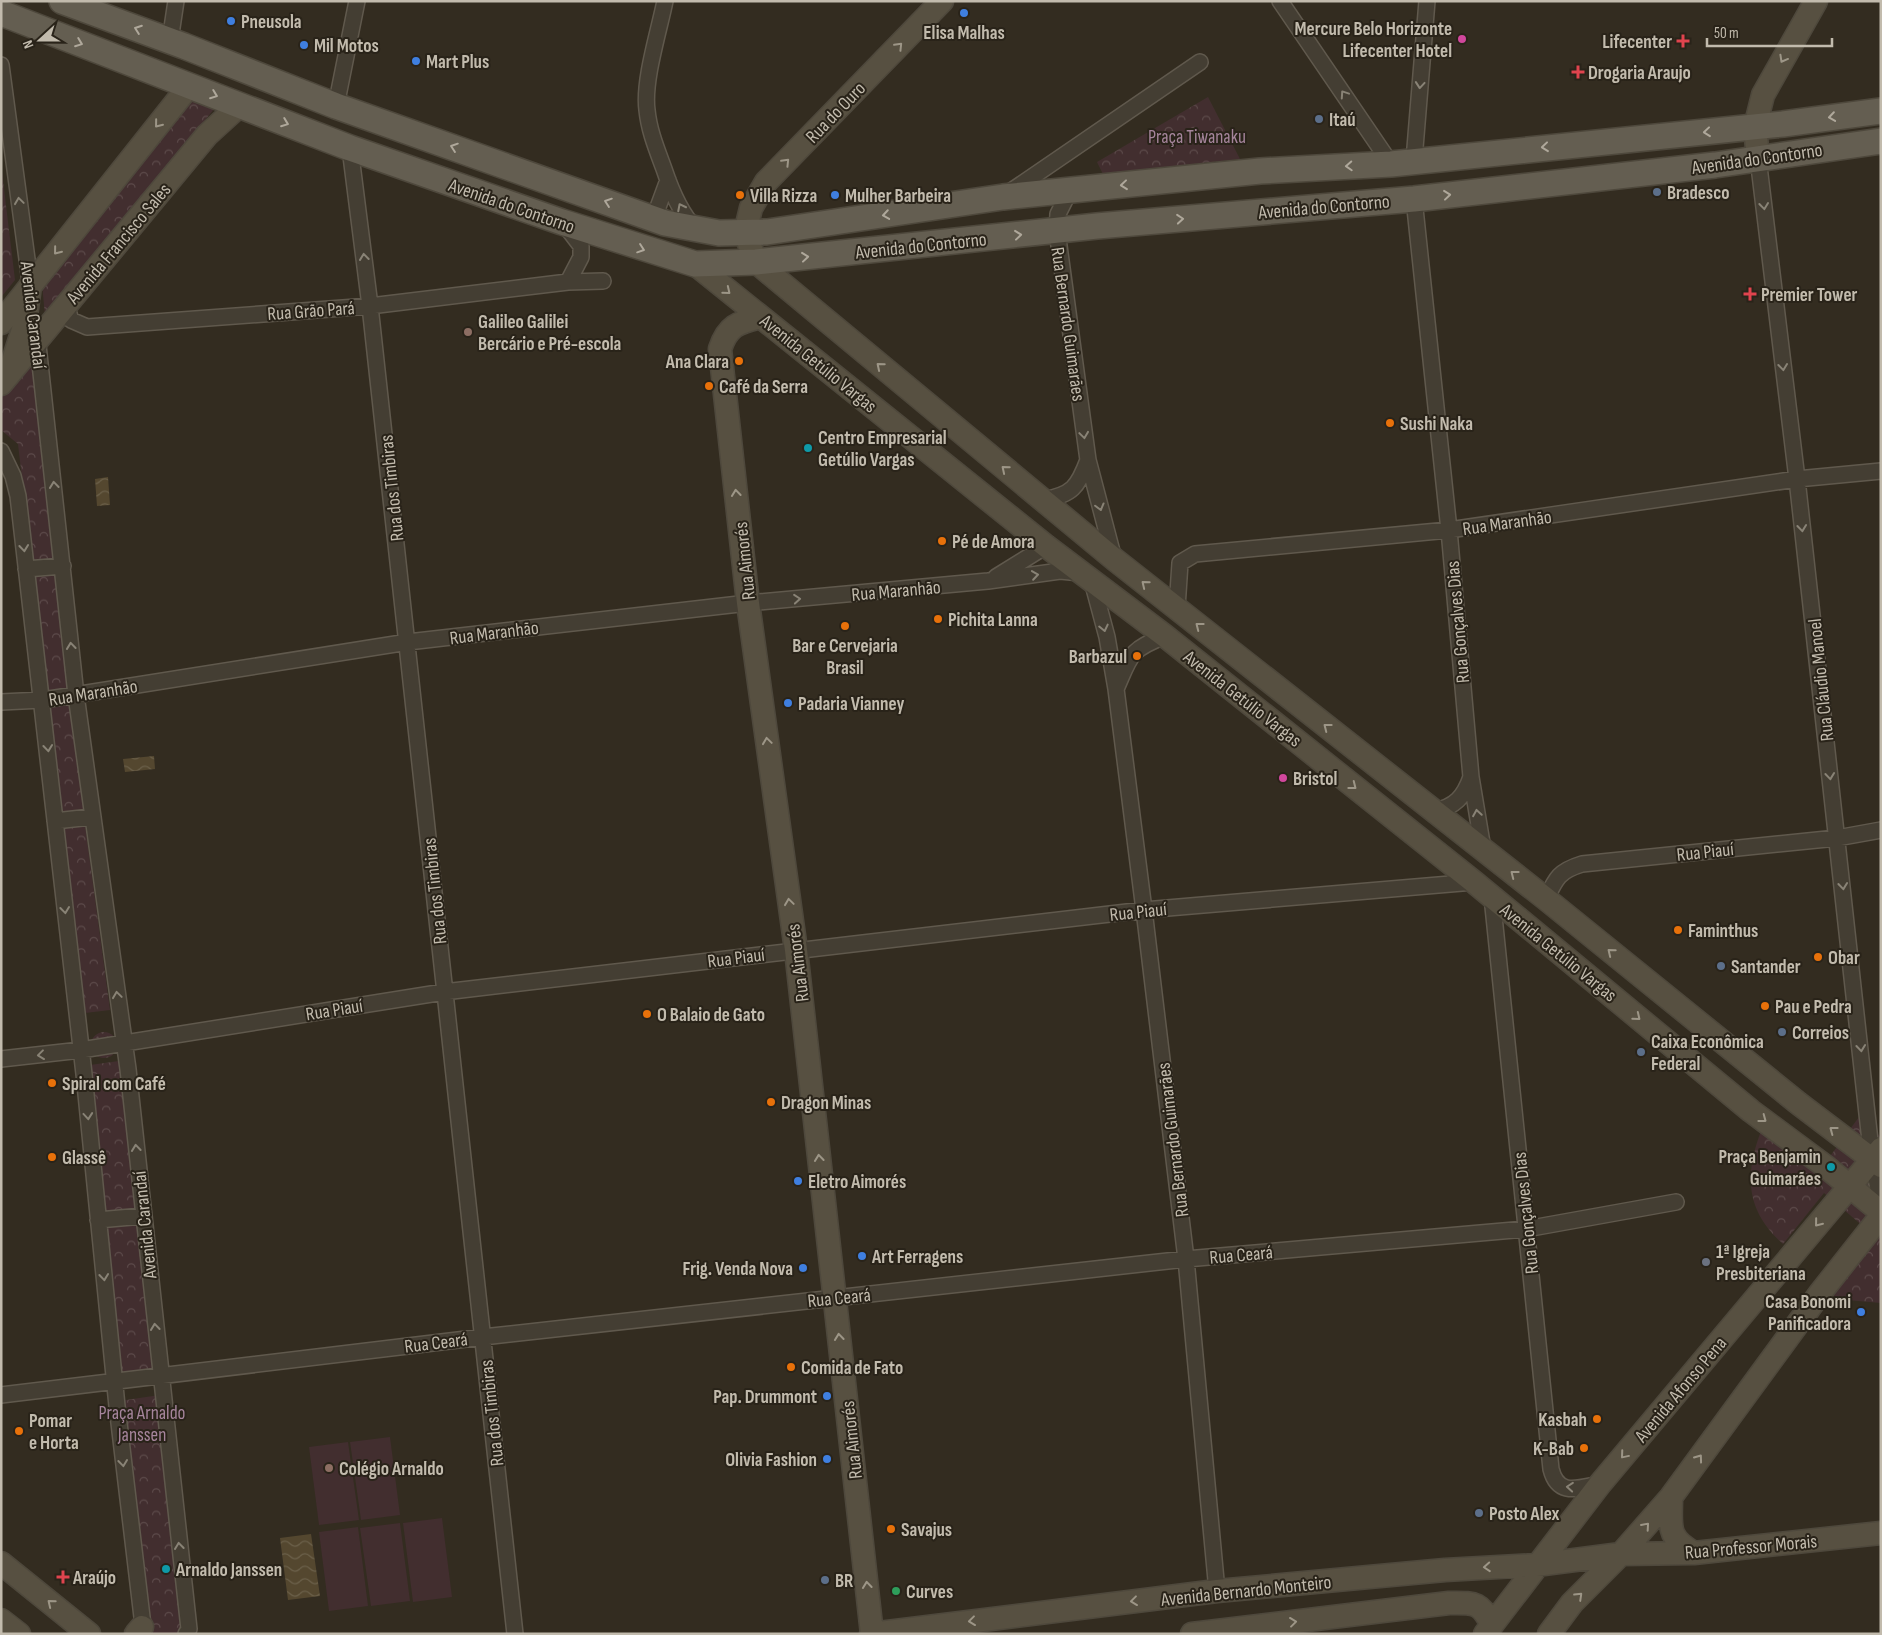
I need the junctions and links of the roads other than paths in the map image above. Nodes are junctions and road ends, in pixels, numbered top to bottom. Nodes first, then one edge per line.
1 (62, 1) edge
2 (176, 1) edge
3 (357, 1) edge
4 (665, 1) edge
5 (942, 1) edge
6 (1280, 1) edge
7 (1427, 1) edge
8 (1816, 1) edge
9 (1, 13) edge
10 (170, 41) junction
11 (1200, 62) dead end
12 (1, 65) edge
13 (189, 86) junction
14 (328, 102) junction
15 (240, 105) junction
16 (1881, 111) edge
17 (1755, 127) junction
18 (1881, 141) edge
19 (350, 148) junction
20 (1758, 158) junction
21 (1402, 162) junction
22 (668, 180) junction
23 (1070, 190) junction
24 (1003, 197) junction
25 (1414, 199) junction
26 (654, 218) junction
27 (562, 222) junction
28 (699, 231) junction
29 (1057, 231) junction
30 (745, 233) junction
31 (756, 262) junction
32 (694, 264) junction
33 (603, 281) dead end
34 (568, 282) junction
35 (30, 284) junction
36 (66, 305) junction
37 (370, 306) junction
38 (761, 316) junction
39 (1, 323) edge
40 (38, 341) junction
41 (3, 382) edge
42 (1, 451) edge
43 (1088, 460) junction
44 (1881, 470) edge
45 (1797, 479) junction
46 (1043, 500) junction
47 (1449, 530) junction
48 (1046, 546) junction
49 (1114, 559) junction
50 (63, 566) junction
51 (26, 569) junction
52 (1086, 577) junction
53 (988, 581) junction
54 (748, 603) junction
55 (1126, 607) junction
56 (1177, 608) junction
57 (1165, 636) junction
58 (408, 642) junction
59 (1116, 689) junction
60 (76, 695) junction
61 (43, 700) junction
62 (1, 702) edge
63 (1471, 778) junction
64 (1434, 811) junction
65 (91, 817) junction
66 (55, 821) junction
67 (1881, 830) edge
68 (1837, 838) junction
69 (1483, 849) junction
70 (1474, 882) junction
71 (1492, 896) junction
72 (1546, 899) junction
73 (1144, 910) junction
74 (796, 950) junction
75 (444, 992) junction
76 (124, 1043) junction
77 (81, 1050) junction
78 (1, 1059) edge
79 (1878, 1158) edge
80 (1849, 1186) junction
81 (1676, 1202) dead end
82 (1881, 1203) edge
83 (1881, 1214) edge
84 (143, 1216) junction
85 (98, 1220) junction
86 (1526, 1229) junction
87 (1186, 1259) junction
88 (835, 1298) junction
89 (483, 1337) junction
90 (160, 1376) junction
91 (114, 1380) junction
92 (1, 1394) edge
93 (1600, 1484) junction
94 (1671, 1497) junction
95 (1881, 1533) edge
96 (1694, 1553) junction
97 (1621, 1554) junction
98 (1, 1563) edge
99 (1536, 1565) junction
100 (1445, 1570) junction
101 (1217, 1591) junction
102 (1449, 1603) junction
103 (1, 1620) edge
104 (1488, 1629) edge
105 (1557, 1629) edge
106 (141, 1632) edge
107 (1223, 1632) edge
108 (19, 1634) edge
109 (89, 1634) edge
110 (186, 1634) edge
111 (515, 1634) edge
112 (872, 1634) edge
113 (1192, 1634) edge

10 -> 1 main road, Avenida do Contorno
2 - 10 street
3 - 14 street
4 - 22 street
30 -> 5 main road, Rua do Ouro
21 -> 6 street
7 -> 21 street
8 -> 17 main road
9 -> 13 main road, Avenida do Contorno
10 - 14 main road, Avenida do Contorno
11 - 24 street
35 -> 12 street, Avenida Carandaí
13 - 14 main road
13 -> 15 main road, Avenida do Contorno
13 -> 35 main road
26 -> 14 main road, Avenida do Contorno
15 -> 19 main road, Avenida do Contorno
15 - 36 main road, Avenida Francisco Sales
16 -> 17 main road, Avenida do Contorno
17 - 20 main road
17 -> 21 main road, Avenida do Contorno
18 - 20 main road, Avenida do Contorno
19 - 27 main road, Avenida do Contorno
37 -> 19 street, Rua dos Timbiras
25 -> 20 main road, Avenida do Contorno
20 -> 45 street, Rua Cláudio Manoel
21 -> 23 main road, Avenida do Contorno
22 - 26 street
28 -> 22 street
23 - 24 main road, Avenida do Contorno
23 - 29 street, Rua Bernardo Guimarães
24 -> 30 main road, Avenida do Contorno
29 -> 25 main road, Avenida do Contorno
25 - 47 street, Rua Gonçalves Dias
26 - 28 main road, Avenida do Contorno
27 -> 32 main road, Avenida do Contorno
27 - 34 street
28 - 30 main road, Avenida do Contorno
31 -> 29 main road, Avenida do Contorno
29 -> 43 street, Rua Bernardo Guimarães
30 - 31 main road, Avenida Getúlio Vargas
31 - 32 main road, Avenida do Contorno
46 -> 31 main road, Avenida Getúlio Vargas
32 -> 38 main road, Avenida Getúlio Vargas
33 - 34 street, Rua Grão Pará
34 - 37 street, Rua Grão Pará
35 - 39 main road
35 - 40 street, Avenida Carandaí
35 - 41 main road
36 - 37 street, Rua Grão Pará
36 - 40 main road, Avenida Francisco Sales
37 - 58 street, Rua dos Timbiras
38 - 48 main road, Avenida Getúlio Vargas
54 -> 38 main road, Rua Aimorés
40 - 41 main road, Avenida Francisco Sales
50 -> 40 street, Avenida Carandaí
42 -> 51 street
43 - 46 street
43 -> 49 street, Rua Bernardo Guimarães
44 - 45 street, Rua Maranhão
45 - 47 street, Rua Maranhão
45 -> 68 street, Rua Cláudio Manoel
46 - 48 main road
46 - 49 main road, Avenida Getúlio Vargas
47 - 56 street, Rua Maranhão
47 - 63 street, Rua Gonçalves Dias
48 - 52 main road, Avenida Getúlio Vargas
48 - 53 street, Rua Maranhão
49 - 55 main road
56 -> 49 main road, Avenida Getúlio Vargas
50 - 51 street
60 -> 50 street, Avenida Carandaí
51 - 61 street
53 -> 52 street, Rua Maranhão
52 - 55 main road, Avenida Getúlio Vargas
52 -> 59 street, Rua Bernardo Guimarães
54 -> 53 street, Rua Maranhão
54 - 58 street, Rua Maranhão
74 -> 54 main road, Rua Aimorés
55 - 57 main road, Avenida Getúlio Vargas
64 -> 56 main road, Avenida Getúlio Vargas
57 - 59 street
57 -> 70 main road, Avenida Getúlio Vargas
58 - 60 street, Rua Maranhão
58 - 75 street, Rua dos Timbiras
59 - 73 street, Rua Bernardo Guimarães
60 - 61 street, Rua Maranhão
60 - 65 street, Avenida Carandaí
61 - 62 street, Rua Maranhão
61 -> 66 street
63 - 64 street
69 -> 63 street, Rua Gonçalves Dias
64 - 69 main road, Avenida Getúlio Vargas
65 - 66 street
76 -> 65 street, Avenida Carandaí
66 -> 77 street
67 - 68 street, Rua Piauí
68 - 72 street, Rua Piauí
68 -> 79 street, Rua Cláudio Manoel
72 -> 69 main road, Avenida Getúlio Vargas
70 - 71 main road, Avenida Getúlio Vargas
70 - 73 street, Rua Piauí
71 -> 80 main road, Avenida Getúlio Vargas
71 - 86 street, Rua Gonçalves Dias
79 -> 72 main road, Avenida Getúlio Vargas
73 - 74 street, Rua Piauí
73 - 87 street, Rua Bernardo Guimarães
74 - 75 street, Rua Piauí
88 -> 74 main road, Rua Aimorés
75 - 76 street, Rua Piauí
75 - 89 street, Rua dos Timbiras
76 - 77 street, Rua Piauí
84 -> 76 street, Avenida Carandaí
77 -> 78 street, Rua Piauí
77 -> 85 street
79 - 80 main road, Avenida Afonso Pena
79 - 82 street, Rua Cláudio Manoel
80 - 83 main road, Avenida Getúlio Vargas
80 -> 93 main road, Avenida Afonso Pena
81 - 86 street, Rua Ceará
94 -> 83 main road
84 - 85 street
90 -> 84 street, Avenida Carandaí
85 -> 91 street
86 - 87 street, Rua Ceará
93 -> 86 street, Rua Gonçalves Dias
87 - 88 street, Rua Ceará
87 - 101 street, Rua Bernardo Guimarães
88 - 89 street, Rua Ceará
112 -> 88 main road, Rua Aimorés
89 - 90 street, Rua Ceará
89 - 111 street, Rua dos Timbiras
90 - 91 street, Rua Ceará
110 -> 90 street, Avenida Carandaí
91 - 92 street, Rua Ceará
91 -> 106 street
93 - 99 main road, Avenida Afonso Pena
94 - 96 main road
97 -> 94 main road
95 - 96 main road, Rua Professor Morais
96 - 97 main road, Rua Professor Morais
97 - 99 main road, Avenida Bernardo Monteiro
105 -> 97 main road
109 -> 98 main road
99 -> 100 main road, Avenida Bernardo Monteiro
99 - 104 main road, Avenida Afonso Pena
100 - 101 main road, Avenida Bernardo Monteiro
100 - 102 main road
101 -> 112 main road, Avenida Bernardo Monteiro
102 - 104 main road, Avenida Bernardo Monteiro
107 -> 102 main road, Avenida Bernardo Monteiro
103 - 108 main road
107 - 113 main road, Avenida Bernardo Monteiro

